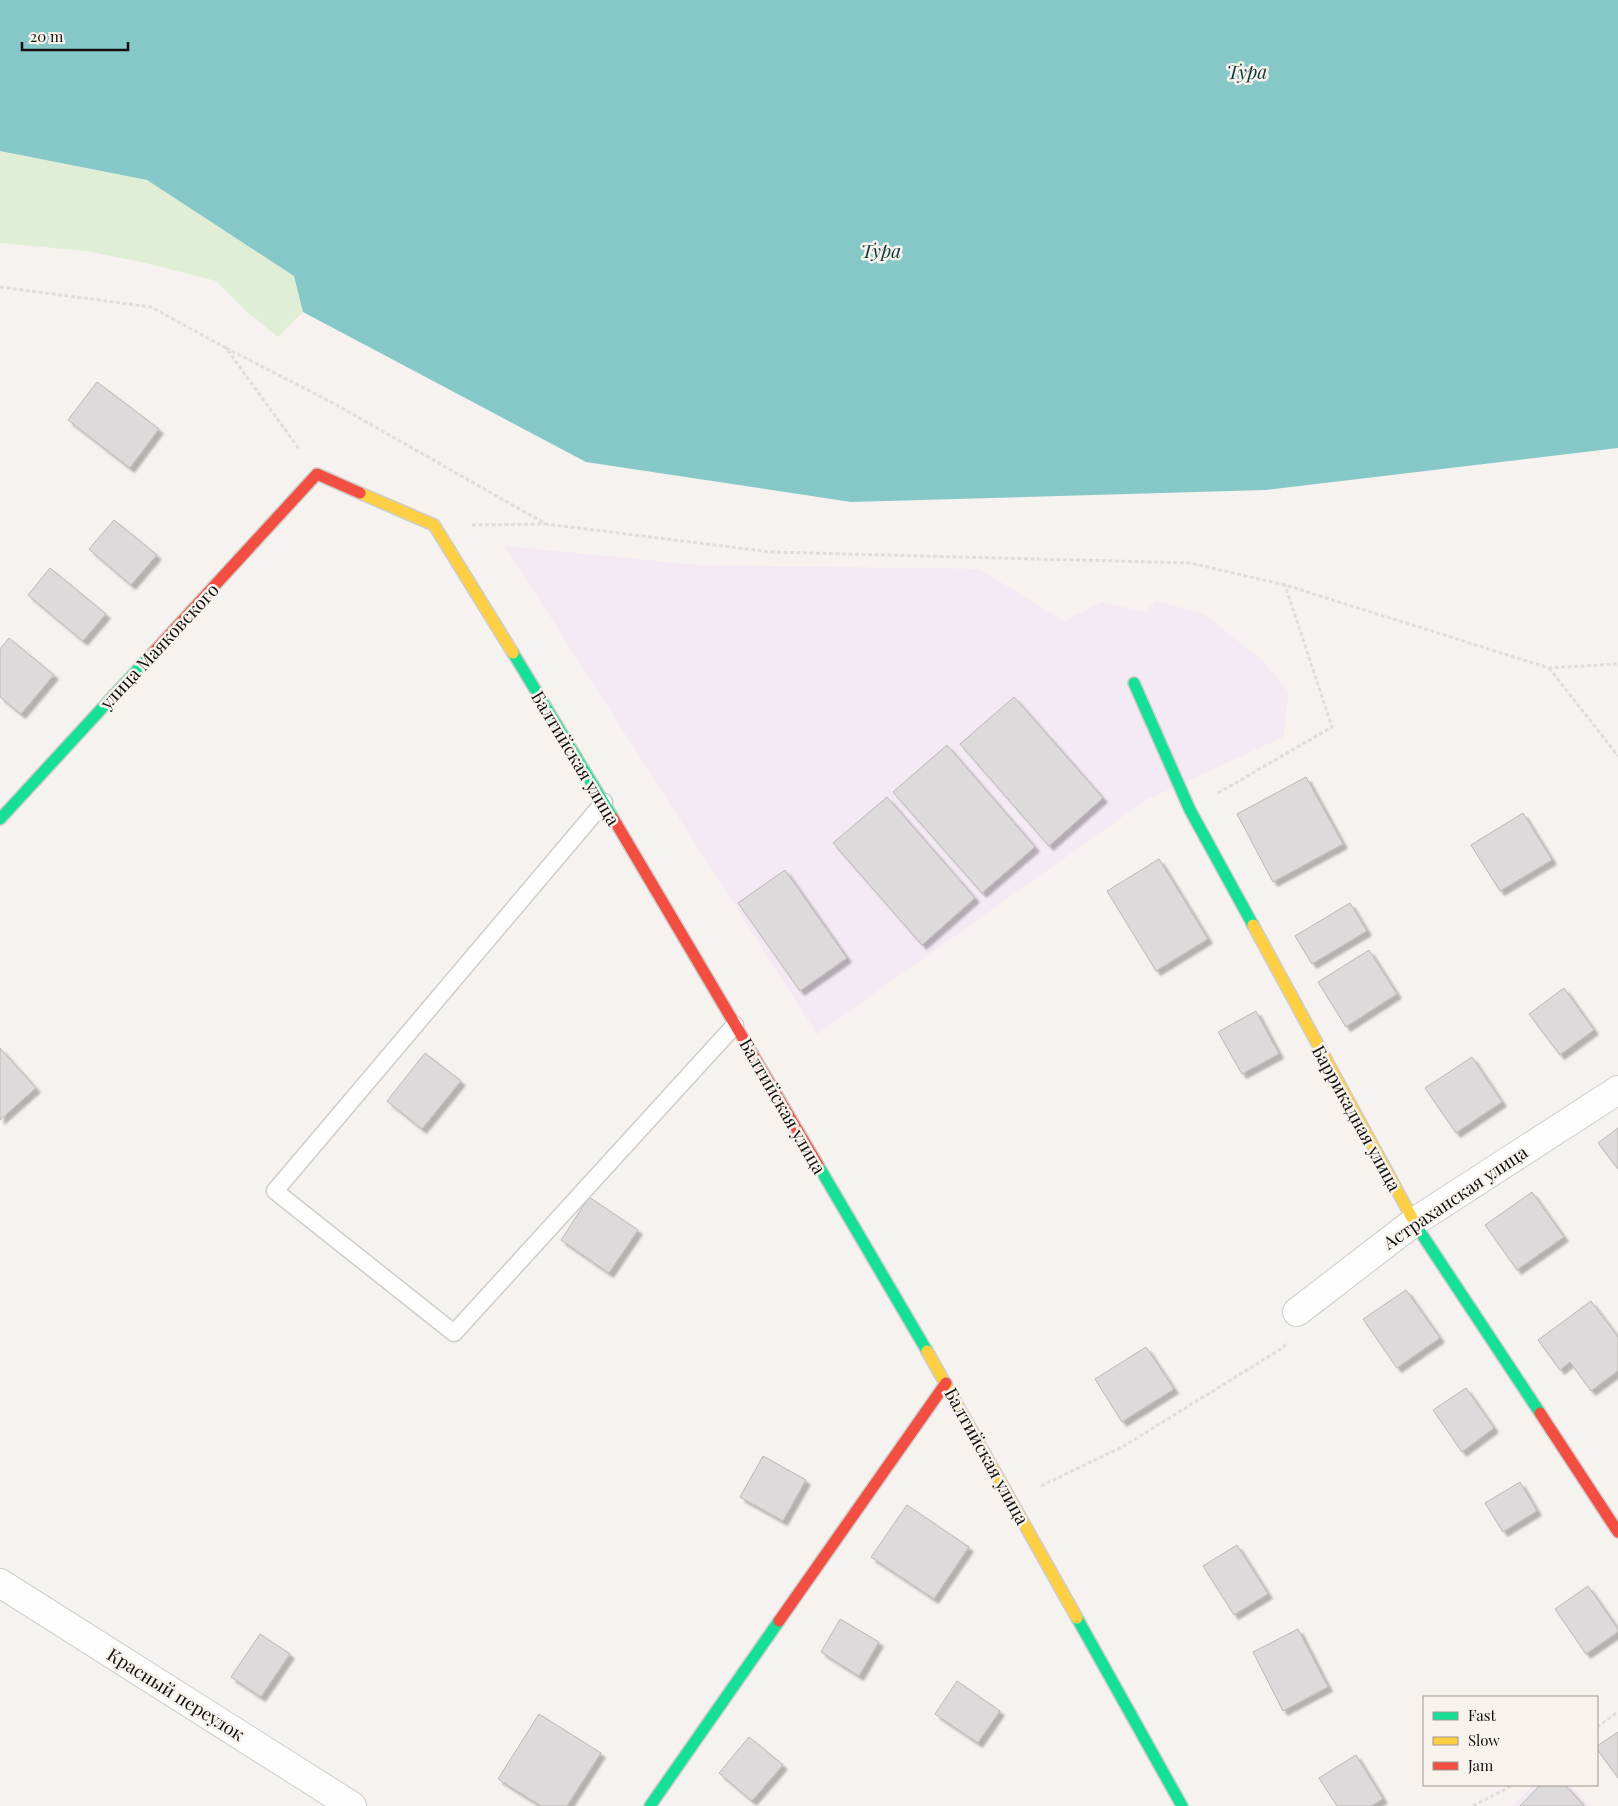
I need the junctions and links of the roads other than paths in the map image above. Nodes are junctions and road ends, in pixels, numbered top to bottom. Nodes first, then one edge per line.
1 (434, 525) joint
2 (1134, 682) dead end
3 (604, 802) junction
4 (0, 818) edge
5 (735, 1025) junction
6 (1618, 1090) edge
7 (1414, 1222) junction
8 (1297, 1312) road end
9 (946, 1383) junction
10 (1618, 1532) edge
11 (0, 1583) edge
12 (352, 1806) edge
13 (650, 1806) edge
14 (1182, 1806) edge

1 - 3 street, Балтийская улица
1 - 4 street, улица Маяковского
2 - 7 street, Баррикадная улица
3 - 5 street, Балтийская улица
3 - 5 lane
5 - 9 street, Балтийская улица
6 - 7 street, Астраханская улица
7 - 8 street, Астраханская улица
7 - 10 street, Баррикадная улица
9 - 13 street
9 - 14 street, Балтийская улица
11 - 12 street, Красный переулок

